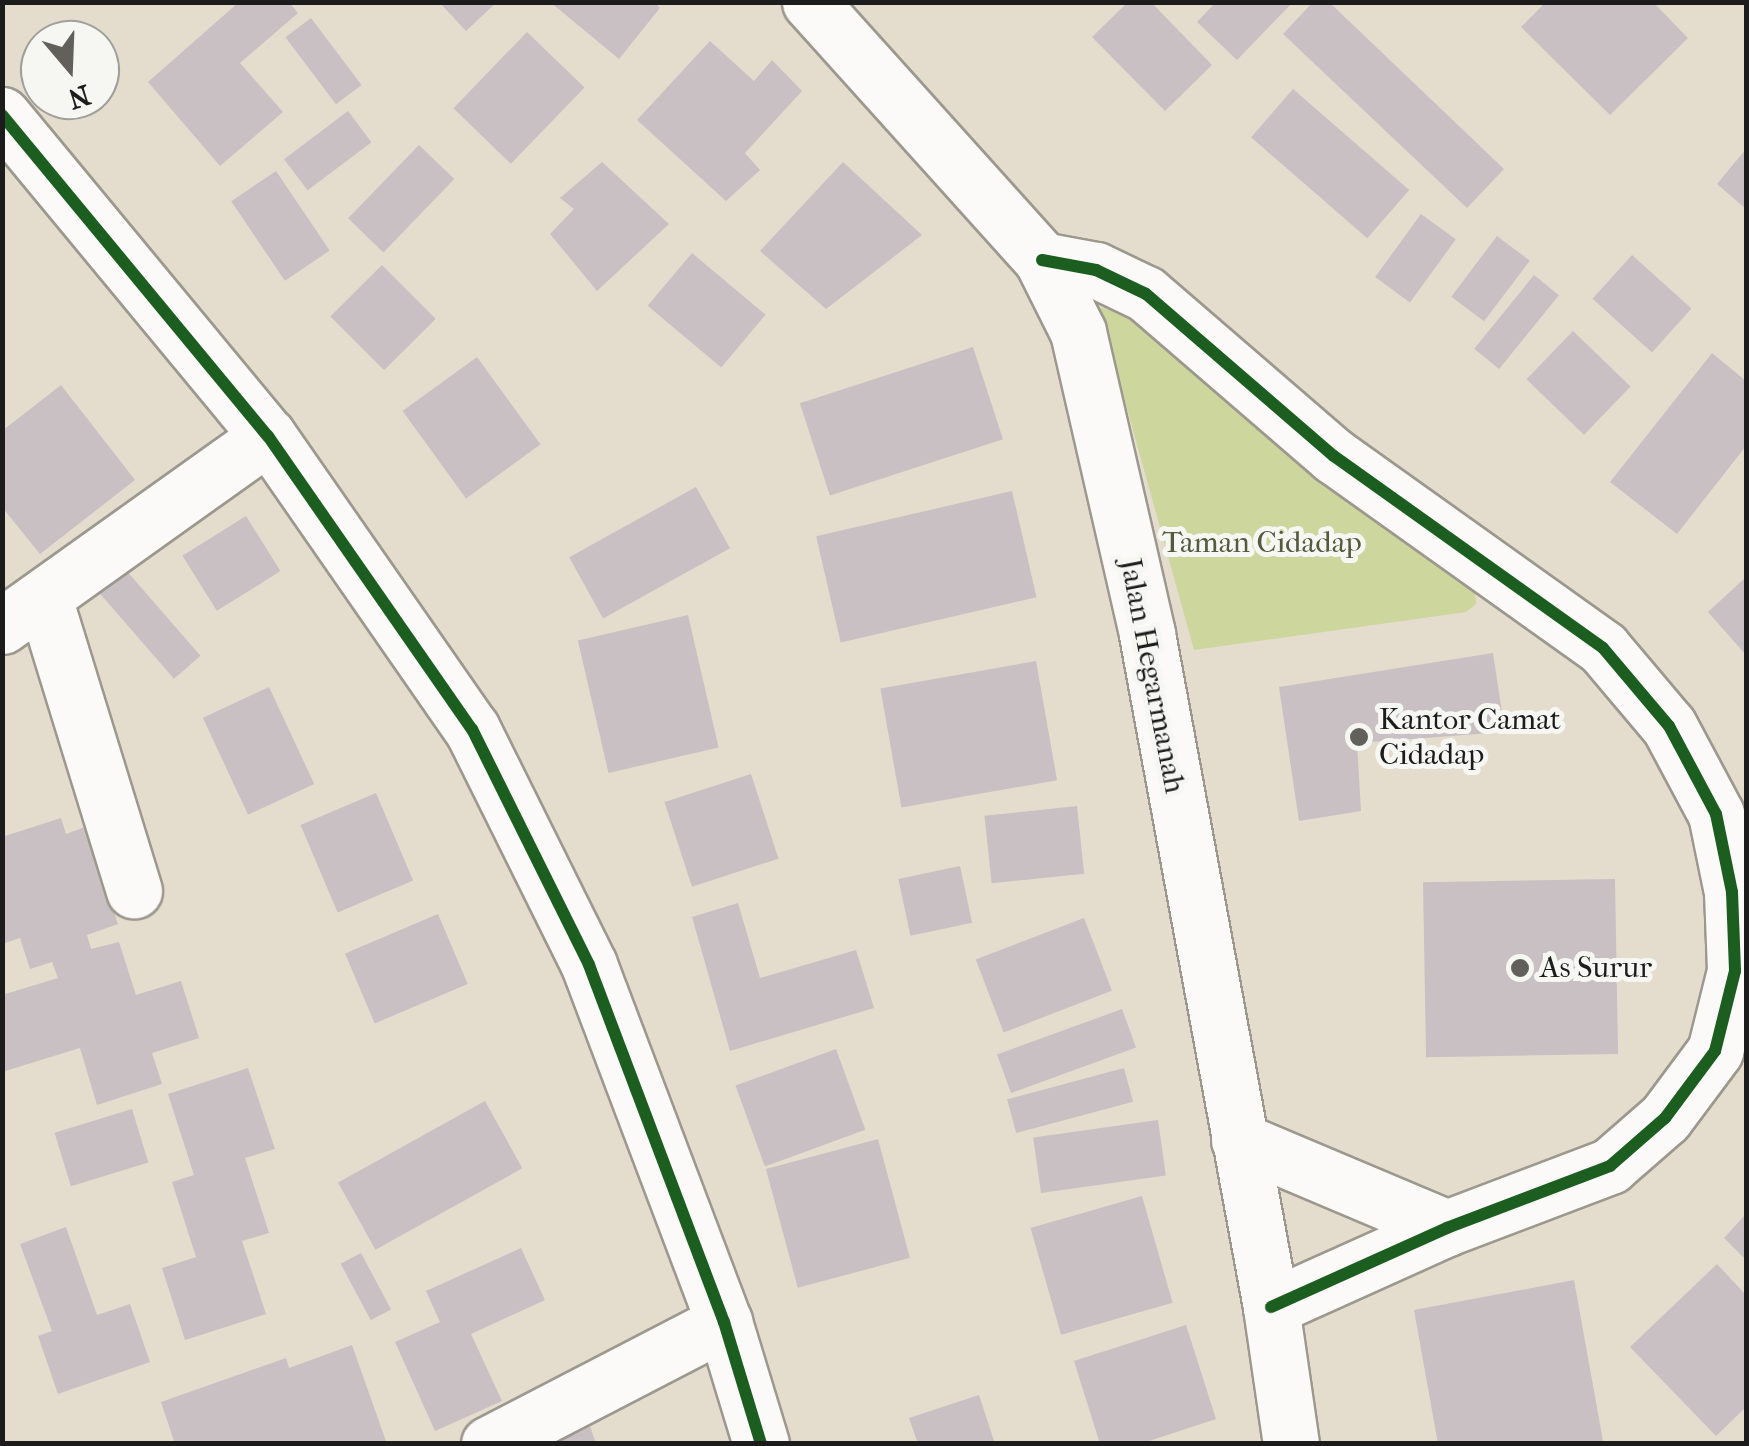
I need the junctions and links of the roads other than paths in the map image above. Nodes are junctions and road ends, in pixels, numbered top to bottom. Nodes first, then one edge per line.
1 (810, 2) edge
2 (3, 118) edge
3 (1042, 260) junction
4 (268, 436) junction
5 (23, 612) edge
6 (134, 890) dead end
7 (1239, 1140) junction
8 (1447, 1228) junction
9 (1271, 1308) junction
10 (724, 1322) junction
11 (489, 1444) edge
12 (761, 1444) edge
13 (1291, 1444) edge

1 - 3 street, Jalan Hegarmanah
2 - 4 street
3 - 7 street, Jalan Hegarmanah
3 - 8 street
4 - 5 street
4 - 10 street
5 - 6 street
7 - 8 street
7 - 9 street, Jalan Hegarmanah
8 - 9 street
9 - 13 street, Jalan Hegarmanah
10 - 11 street
10 - 12 street

